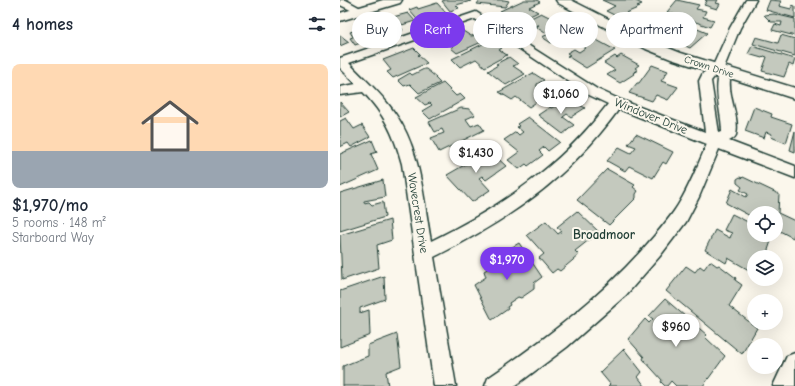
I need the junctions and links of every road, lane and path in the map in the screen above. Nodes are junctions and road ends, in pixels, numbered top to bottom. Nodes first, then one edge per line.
1 (396, 0) edge
2 (562, 0) edge
3 (751, 0) edge
4 (343, 4) edge
5 (361, 10) junction
6 (340, 17) edge
7 (340, 62) edge
8 (717, 70) junction
9 (365, 87) junction
10 (340, 91) edge
11 (795, 94) edge
12 (616, 103) junction
13 (715, 141) junction
14 (795, 172) edge
15 (424, 253) junction
16 (795, 364) edge
17 (445, 386) edge
18 (496, 386) edge
19 (784, 386) edge

1 - 5 street
2 - 8 street, Crown Drive
3 - 8 street
4 - 5 street
5 - 6 street
7 - 9 street, Wavecrest Drive
7 - 12 street, Windover Drive
8 - 11 street, Crown Drive
8 - 13 street
8 - 13 street
9 - 10 street
9 - 15 street, Wavecrest Drive
12 - 13 street, Windover Drive
12 - 15 street
13 - 14 street, Windover Drive
13 - 18 street
15 - 17 street, Wavecrest Drive
16 - 19 street

